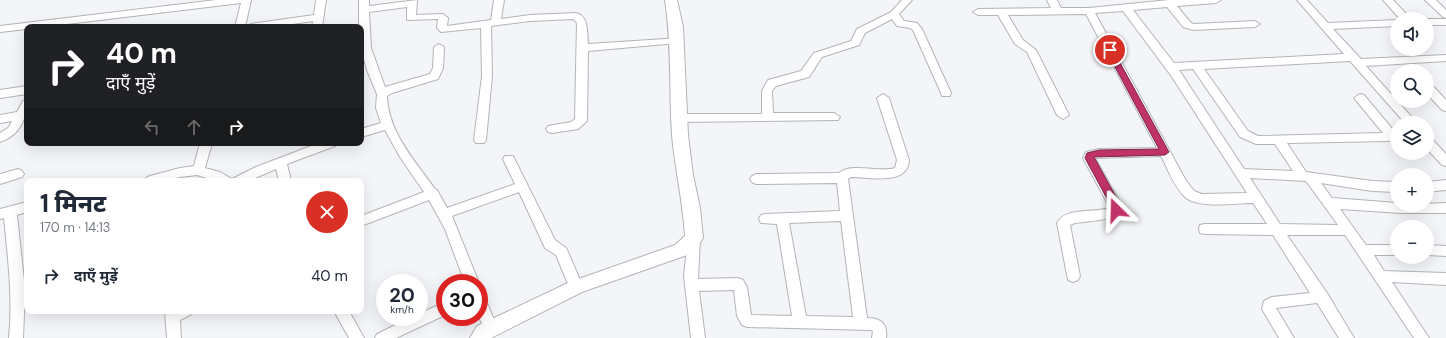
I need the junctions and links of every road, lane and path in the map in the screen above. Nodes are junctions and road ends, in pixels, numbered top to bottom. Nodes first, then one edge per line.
1 (240, 0) edge
2 (246, 0) edge
3 (321, 0) edge
4 (499, 0) edge
5 (671, 0) edge
6 (907, 0) edge
7 (1052, 0) edge
8 (1216, 0) edge
9 (1302, 0) edge
10 (1388, 0) edge
11 (1430, 0) edge
12 (1188, 1) edge
13 (412, 2) edge
14 (1169, 3) junction
15 (363, 5) edge
16 (1126, 8) junction
17 (1444, 10) edge
18 (1057, 11) junction
19 (1089, 11) junction
20 (978, 12) dead end
21 (1001, 12) junction
22 (1399, 12) edge
23 (894, 14) junction
24 (318, 22) edge
25 (496, 22) junction
26 (1434, 22) edge
27 (1446, 22) edge
28 (1390, 23) edge
29 (41, 24) edge
30 (241, 24) edge
31 (291, 24) edge
32 (363, 24) edge
33 (484, 24) junction
34 (1255, 24) dead end
35 (24, 26) edge
36 (1324, 26) junction
37 (0, 29) edge
38 (677, 40) junction
39 (439, 47) dead end
40 (583, 49) junction
41 (364, 57) edge
42 (1446, 58) edge
43 (1356, 60) junction
44 (1196, 65) junction
45 (1171, 67) junction
46 (24, 90) edge
47 (946, 93) dead end
48 (0, 94) edge
49 (382, 94) junction
50 (1434, 94) edge
51 (883, 98) dead end
52 (1360, 98) dead end
53 (1446, 107) edge
54 (24, 110) edge
55 (1063, 114) dead end
56 (21, 115) junction
57 (1405, 116) edge
58 (768, 117) junction
59 (834, 117) dead end
60 (679, 118) junction
61 (0, 119) edge
62 (386, 126) junction
63 (1384, 128) junction
64 (1390, 128) edge
65 (552, 129) dead end
66 (364, 132) edge
67 (0, 138) edge
68 (480, 140) dead end
69 (1279, 140) junction
70 (205, 146) edge
71 (323, 146) edge
72 (1434, 149) edge
73 (1165, 152) junction
74 (509, 159) dead end
75 (281, 162) junction
76 (1446, 162) edge
77 (199, 169) junction
78 (1241, 173) junction
79 (18, 174) dead end
80 (1306, 176) junction
81 (162, 178) edge
82 (221, 178) edge
83 (244, 178) edge
84 (284, 178) edge
85 (842, 178) junction
86 (0, 179) edge
87 (756, 179) dead end
88 (1446, 185) edge
89 (522, 186) junction
90 (1434, 186) edge
91 (1390, 187) edge
92 (433, 193) junction
93 (1257, 198) junction
94 (1329, 203) junction
95 (24, 208) edge
96 (1446, 208) edge
97 (5, 213) edge
98 (444, 214) junction
99 (847, 216) junction
100 (782, 218) junction
101 (765, 219) dead end
102 (364, 220) edge
103 (1206, 229) dead end
104 (1278, 230) junction
105 (1349, 230) junction
106 (694, 238) junction
107 (1363, 250) junction
108 (1390, 250) edge
109 (1434, 250) edge
110 (1446, 251) edge
111 (468, 274) edge
112 (1073, 276) dead end
113 (1380, 276) junction
114 (1446, 279) edge
115 (692, 285) junction
116 (576, 287) junction
117 (1322, 297) junction
118 (436, 312) edge
119 (177, 314) edge
120 (343, 314) edge
121 (800, 322) junction
122 (861, 324) junction
123 (486, 333) edge
124 (16, 338) edge
125 (174, 338) edge
126 (357, 338) edge
127 (382, 338) edge
128 (698, 338) edge
129 (879, 338) edge
130 (1287, 338) edge
131 (1347, 338) edge
132 (1422, 338) edge

1 - 29 street
2 - 30 street
3 - 24 street
4 - 25 street
5 - 38 street
6 - 23 street
7 - 18 street
8 - 12 street
9 - 36 street
10 - 22 street
11 - 17 street
12 - 14 street
13 - 15 street
13 - 33 street
14 - 16 street
14 - 34 street
15 - 32 street
16 - 19 street
16 - 45 street
18 - 19 street
18 - 21 street
19 - 73 street
20 - 21 street
21 - 55 street
23 - 47 street
23 - 58 street
24 - 31 street
25 - 33 street
25 - 40 street
26 - 27 street
28 - 36 street
33 - 68 street
35 - 37 street
36 - 43 street
38 - 40 street
38 - 60 street
39 - 49 street
40 - 65 street
41 - 49 street
42 - 43 street
43 - 44 street
43 - 57 street
44 - 45 street
44 - 69 street
45 - 78 street
46 - 48 street
49 - 62 street
50 - 53 street
51 - 85 street
52 - 63 street
54 - 56 street
56 - 61 street
56 - 67 street
58 - 59 street
58 - 60 street
60 - 106 street
62 - 66 street
62 - 92 street
63 - 64 street
63 - 69 street
69 - 80 street
70 - 77 street
71 - 75 street
72 - 76 street
73 - 93 street
73 - 112 street
74 - 89 street
75 - 83 street
75 - 84 street
77 - 81 street
77 - 82 street
78 - 80 street
78 - 93 street
79 - 86 street
80 - 91 street
80 - 94 street
85 - 87 street
85 - 99 street
88 - 90 street
89 - 98 street
89 - 116 street
92 - 98 street
92 - 102 street
93 - 104 street
94 - 96 street
94 - 105 street
95 - 97 street
97 - 124 street
98 - 111 street
99 - 100 street
99 - 122 street
100 - 101 street
100 - 121 street
103 - 104 street
104 - 105 street
104 - 117 street
105 - 107 street
106 - 115 street
106 - 116 street
107 - 108 street
107 - 113 street
109 - 110 street
113 - 114 street
113 - 132 street
115 - 121 street
115 - 128 street
116 - 123 street
117 - 130 street
117 - 131 street
118 - 127 street
119 - 125 street
120 - 126 street
121 - 122 street
122 - 129 street

